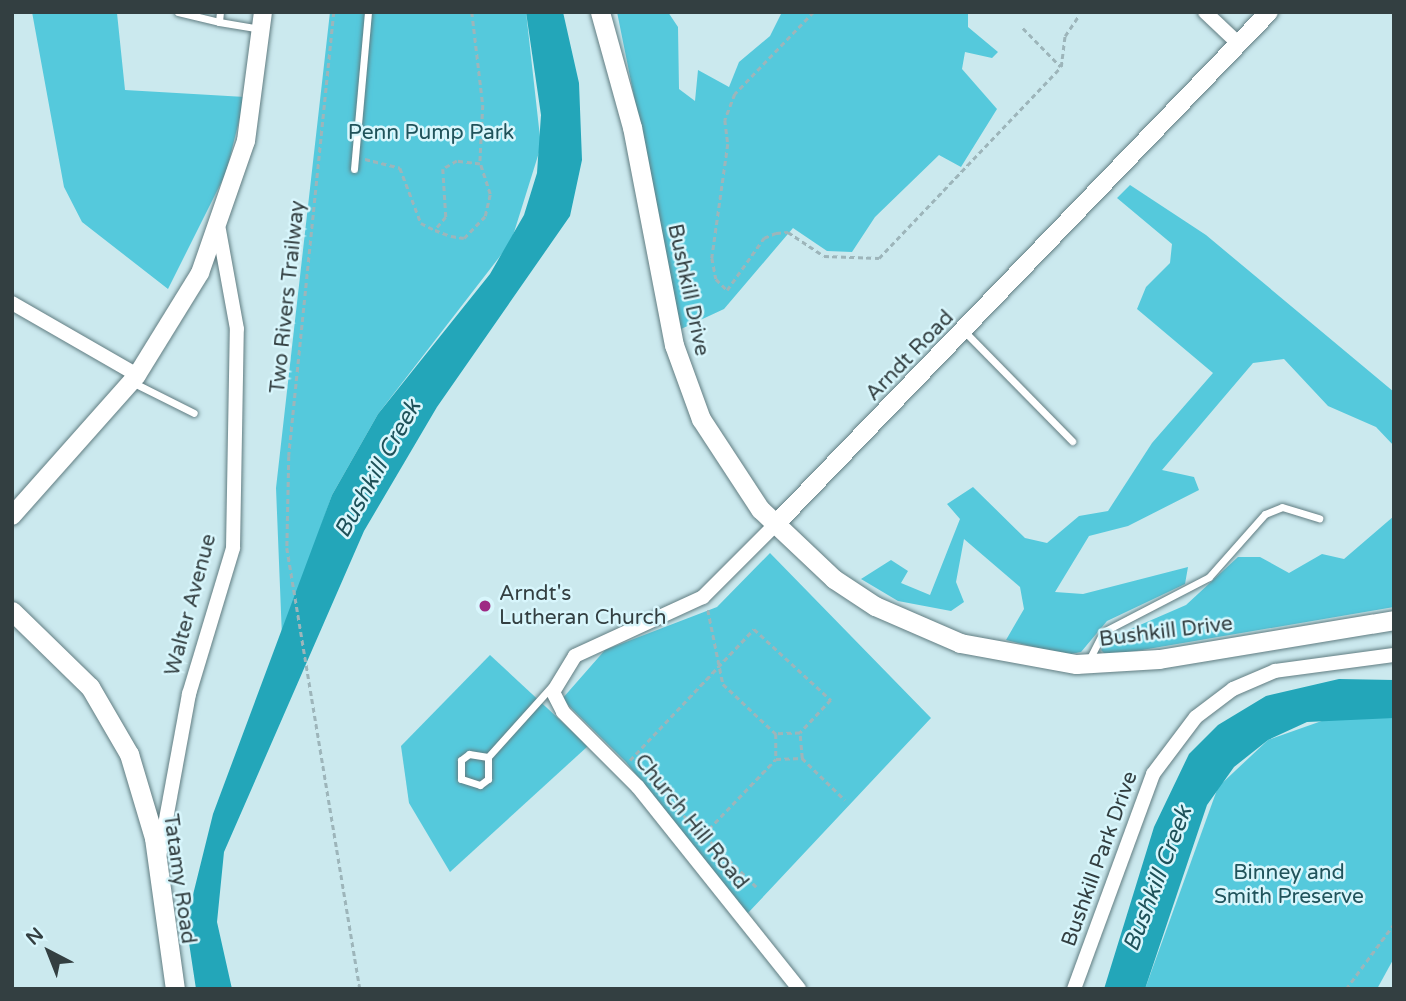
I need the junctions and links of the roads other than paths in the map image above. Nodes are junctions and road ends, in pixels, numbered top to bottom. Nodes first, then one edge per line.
1 (178, 12) edge
2 (220, 12) edge
3 (368, 12) edge
4 (600, 12) edge
5 (1205, 12) edge
6 (1269, 12) edge
7 (262, 21) edge
8 (219, 22) junction
9 (1239, 44) junction
10 (354, 165) road end
11 (219, 230) junction
12 (12, 303) edge
13 (965, 332) junction
14 (134, 378) junction
15 (194, 413) dead end
16 (1072, 441) dead end
17 (12, 516) edge
18 (1319, 518) dead end
19 (775, 525) junction
20 (12, 611) edge
21 (1394, 620) edge
22 (1394, 655) edge
23 (1088, 664) junction
24 (554, 684) junction
25 (488, 757) junction
26 (158, 864) junction
27 (175, 989) edge
28 (799, 989) edge
29 (1074, 989) edge

1 - 8 lane
2 - 8 lane
3 - 10 lane
4 - 19 main road, Bushkill Drive
5 - 9 street
6 - 9 street, Arndt Road
7 - 8 lane
7 - 11 street
9 - 13 street, Arndt Road
11 - 14 street
11 - 26 street, Walter Avenue
12 - 14 street
13 - 16 lane
13 - 19 street, Arndt Road
14 - 15 lane
14 - 17 street
18 - 23 lane
19 - 23 main road, Bushkill Drive
19 - 24 street, Arndt Road
20 - 26 main road, Tatamy Road
21 - 23 main road, Bushkill Drive
22 - 29 street, Bushkill Park Drive
24 - 25 lane
24 - 28 street, Church Hill Road
25 - 25 lane
26 - 27 main road, Tatamy Road

